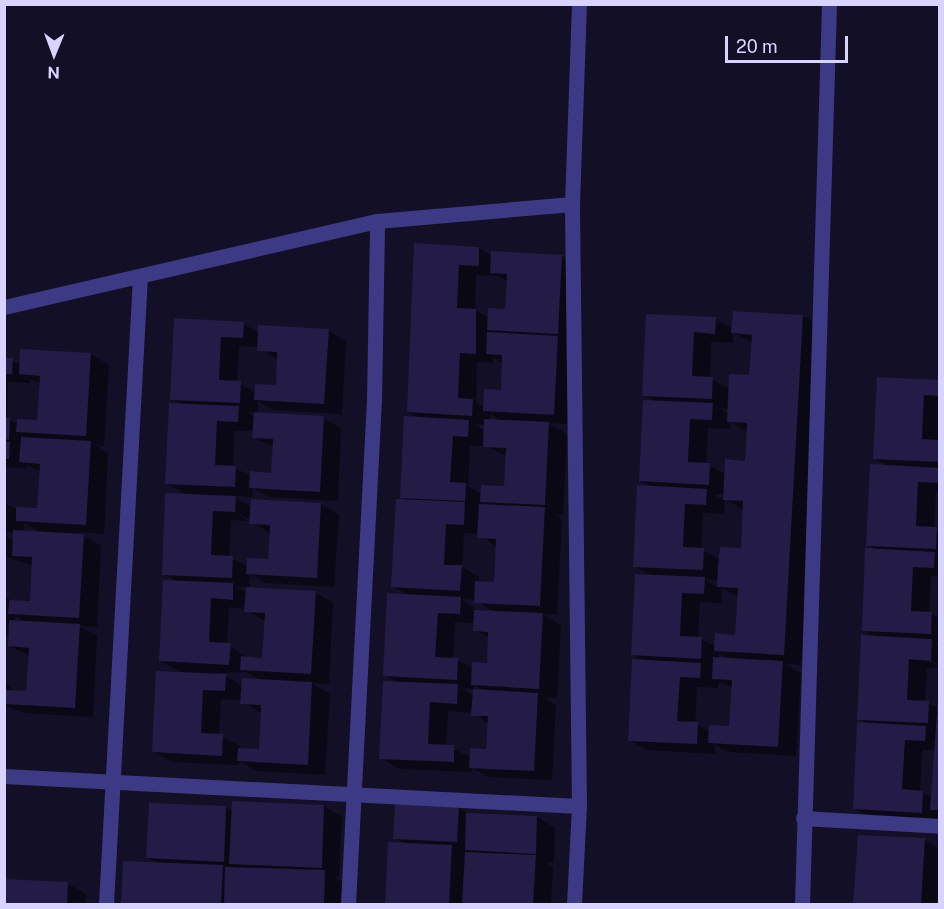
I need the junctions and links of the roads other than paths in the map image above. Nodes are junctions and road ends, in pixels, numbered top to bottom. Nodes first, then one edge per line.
1 (579, 4) edge
2 (829, 4) edge
3 (572, 204) junction
4 (377, 221) junction
5 (140, 276) junction
6 (4, 307) edge
7 (4, 776) edge
8 (113, 780) junction
9 (353, 792) junction
10 (579, 806) junction
11 (802, 818) junction
12 (939, 826) edge
13 (106, 904) edge
14 (348, 904) edge
15 (574, 904) edge
16 (802, 904) edge

1 - 3 street
2 - 11 street
3 - 4 street
3 - 10 street
4 - 5 street
4 - 9 street
5 - 6 street
5 - 8 street
7 - 8 street
8 - 9 street
8 - 13 street
9 - 10 street
9 - 14 street
10 - 15 street
11 - 12 street
11 - 16 street

